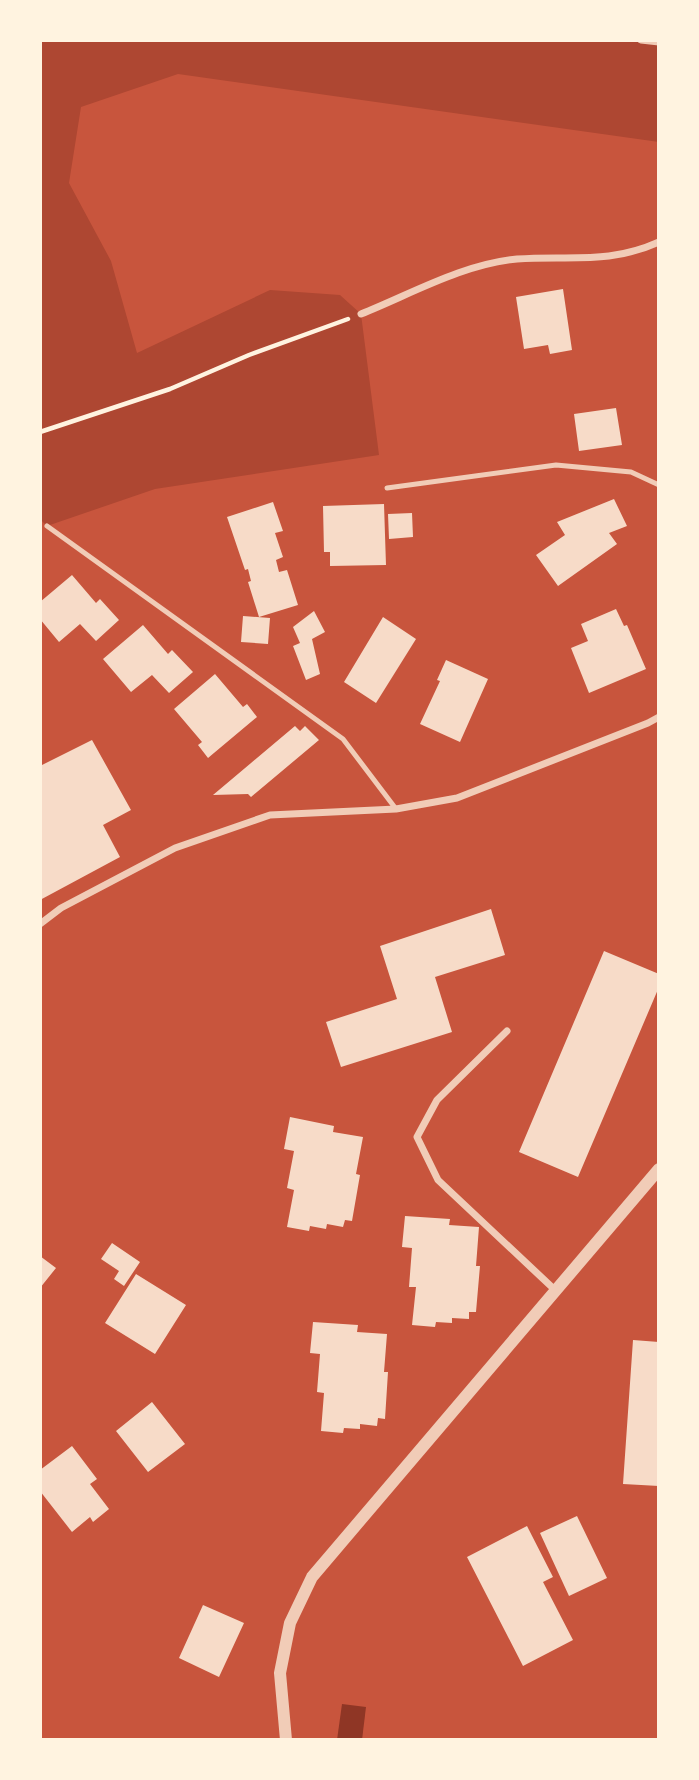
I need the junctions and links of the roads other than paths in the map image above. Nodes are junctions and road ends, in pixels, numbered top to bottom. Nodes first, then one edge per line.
1 (641, 40) edge
2 (659, 42) edge
3 (659, 242) edge
4 (361, 314) road end
5 (659, 485) edge
6 (387, 488) dead end
7 (47, 526) dead end
8 (659, 717) edge
9 (396, 809) junction
10 (40, 924) edge
11 (508, 1031) dead end
12 (659, 1169) edge
13 (555, 1290) junction
14 (286, 1740) edge

1 - 2 street
3 - 4 street
5 - 6 lane
7 - 9 lane
8 - 9 street
9 - 10 street
11 - 13 street
12 - 13 street
13 - 14 street

